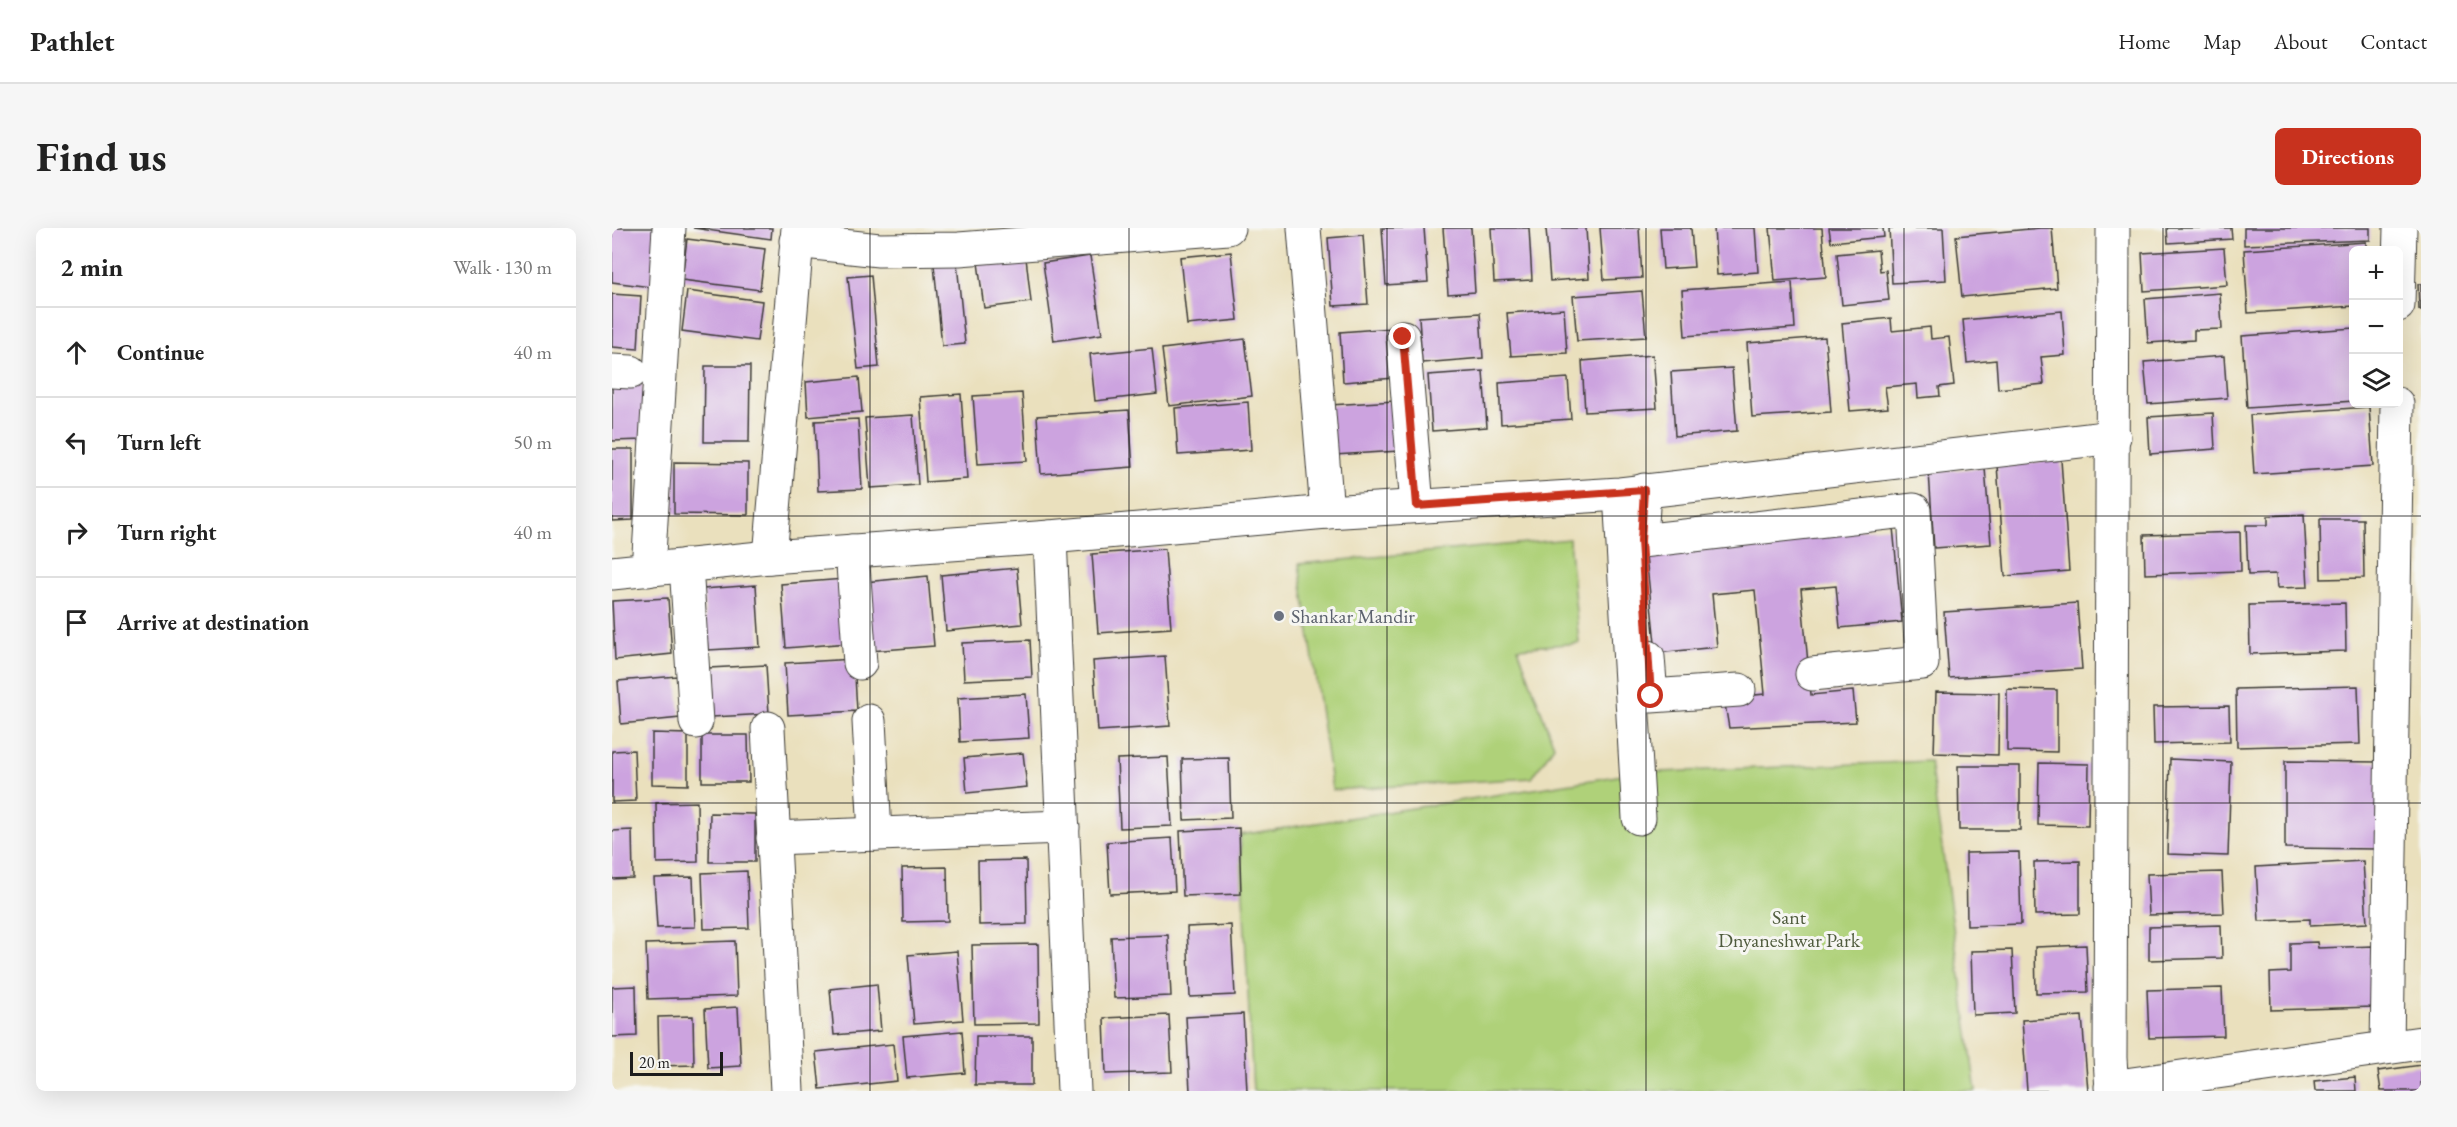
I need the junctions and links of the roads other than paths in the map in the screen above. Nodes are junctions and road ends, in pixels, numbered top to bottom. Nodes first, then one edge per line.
1 (669, 228) edge
2 (1228, 228) edge
3 (1304, 228) edge
4 (2113, 228) edge
5 (2400, 228) edge
6 (1080, 234) edge
7 (797, 235) edge
8 (2398, 300) edge
9 (1403, 337) dead end
10 (2397, 408) edge
11 (2114, 437) junction
12 (1912, 460) junction
13 (1632, 492) junction
14 (1417, 506) junction
15 (1914, 510) junction
16 (1327, 512) junction
17 (1050, 537) junction
18 (1641, 541) junction
19 (852, 551) junction
20 (770, 557) junction
21 (686, 565) junction
22 (648, 570) junction
23 (612, 573) edge
24 (860, 663) dead end
25 (1812, 674) dead end
26 (1739, 690) dead end
27 (869, 721) dead end
28 (696, 722) dead end
29 (768, 728) dead end
30 (1639, 818) dead end
31 (1063, 826) junction
32 (875, 834) junction
33 (773, 838) junction
34 (2421, 1043) edge
35 (2387, 1047) junction
36 (2111, 1089) edge
37 (787, 1091) edge
38 (1074, 1091) edge

1 - 22 street
2 - 6 street
3 - 16 street
4 - 11 street
5 - 8 street
6 - 7 street
7 - 20 street
9 - 14 street
10 - 35 street
11 - 12 street
11 - 36 street
12 - 13 street
12 - 15 street
13 - 14 street
13 - 18 street
13 - 30 street
14 - 16 street
15 - 18 street
15 - 25 street
16 - 17 street
17 - 19 street
17 - 31 street
18 - 26 street
19 - 20 street
19 - 24 street
20 - 21 street
21 - 22 street
21 - 28 street
22 - 23 street
27 - 32 street
29 - 33 street
31 - 32 street
31 - 38 street
32 - 33 street
33 - 37 street
34 - 35 street
35 - 36 street

